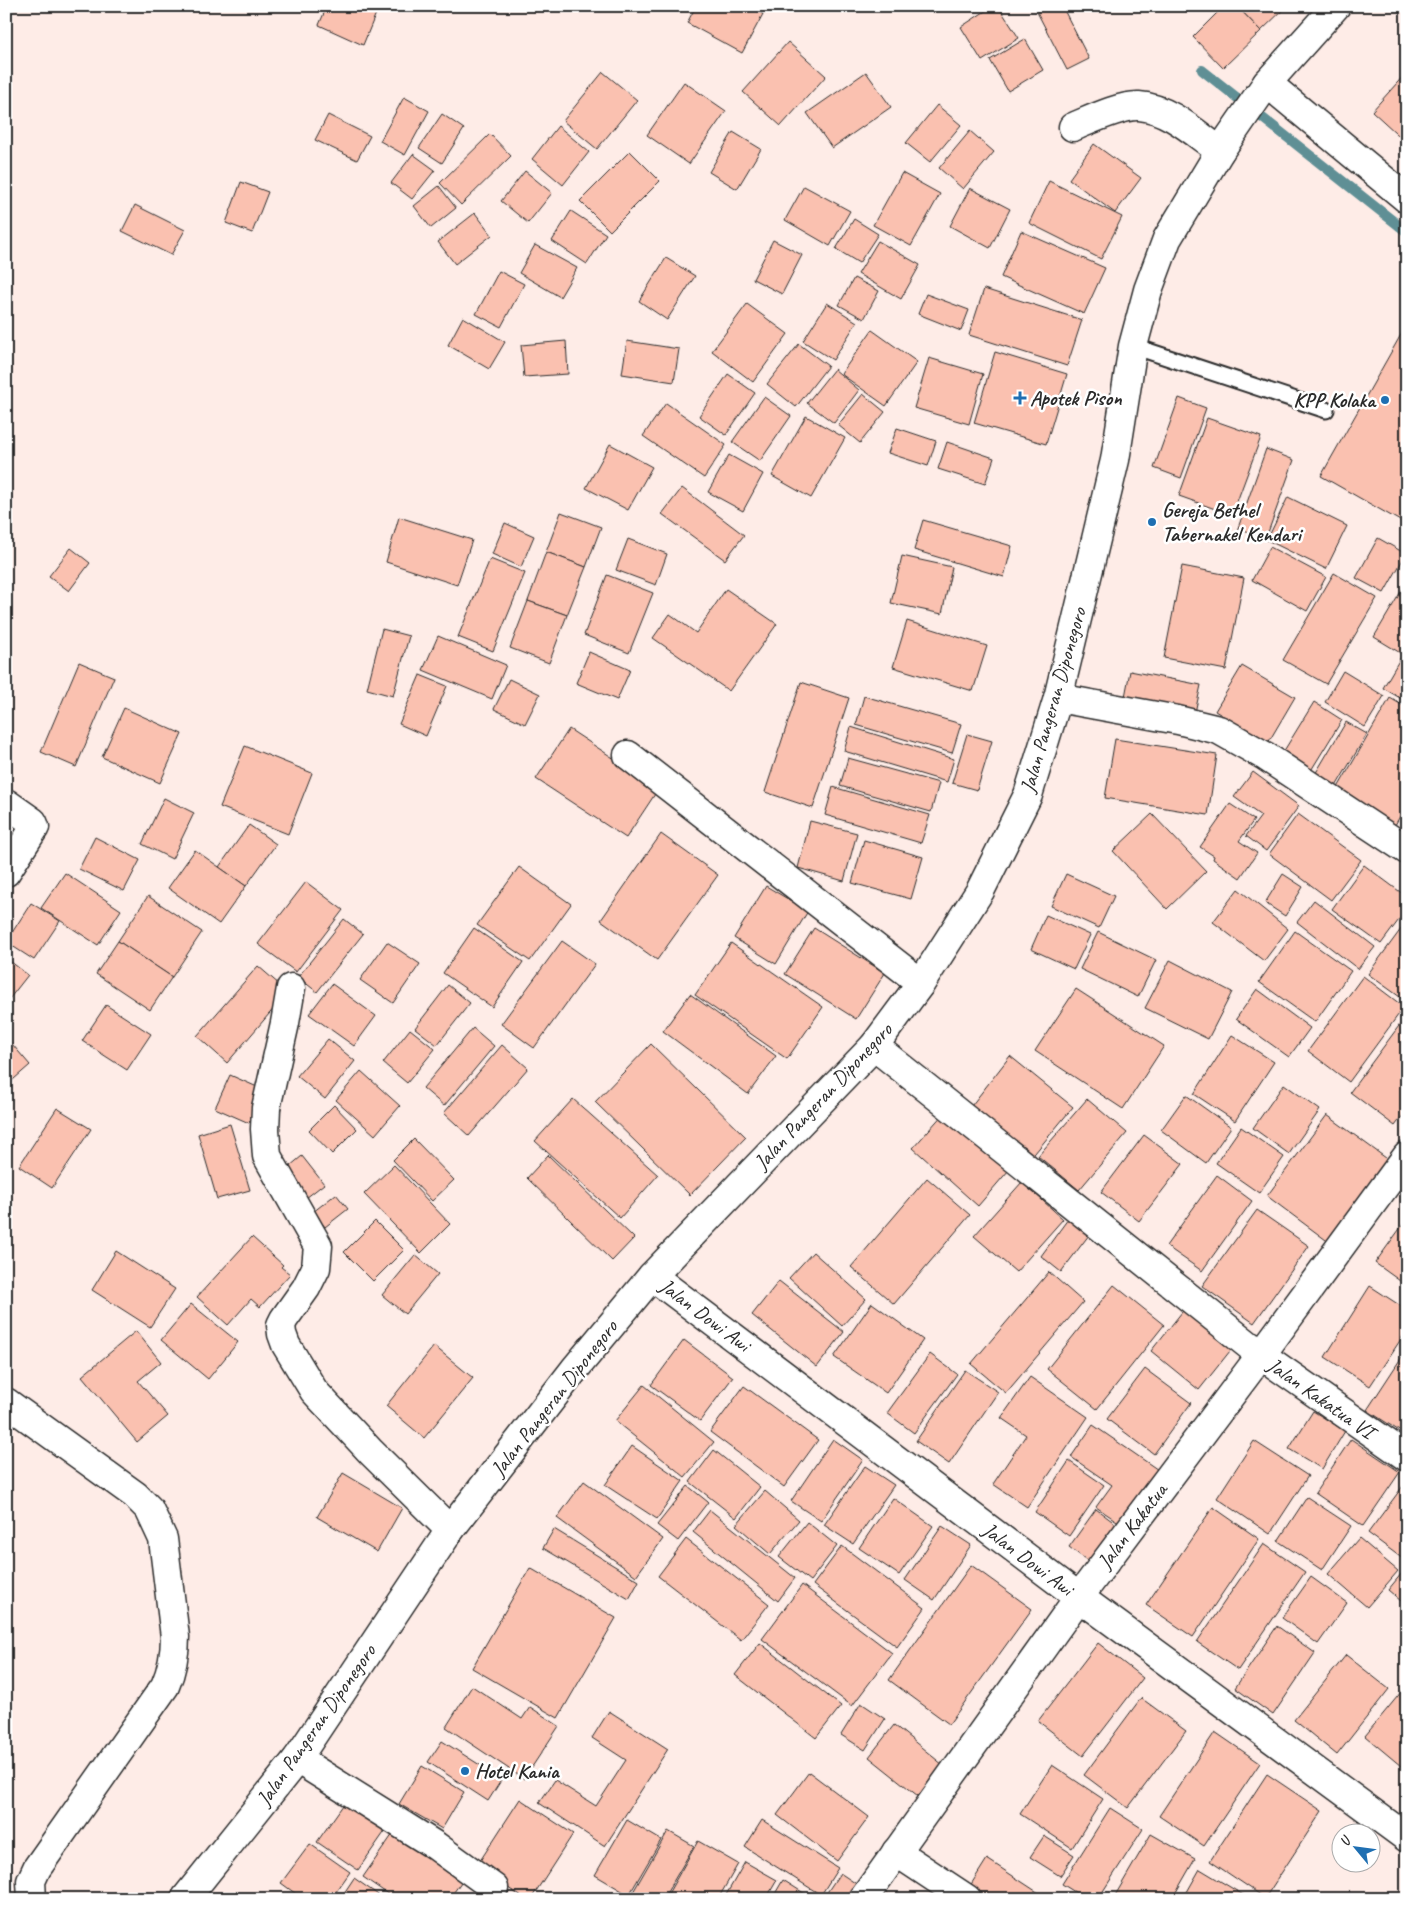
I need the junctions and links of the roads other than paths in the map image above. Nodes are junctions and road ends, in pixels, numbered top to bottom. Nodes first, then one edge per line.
1 (1332, 8) edge
2 (1264, 87) junction
3 (1073, 127) dead end
4 (1220, 151) junction
5 (1407, 199) edge
6 (1133, 346) junction
7 (1326, 410) dead end
8 (1058, 698) junction
9 (628, 755) dead end
10 (6, 804) edge
11 (1407, 850) edge
12 (6, 872) edge
13 (921, 983) junction
14 (291, 988) dead end
15 (874, 1046) junction
16 (1407, 1156) edge
17 (652, 1276) junction
18 (1261, 1355) junction
19 (6, 1402) edge
20 (1407, 1457) edge
21 (450, 1530) junction
22 (1079, 1597) junction
23 (297, 1758) junction
24 (1407, 1838) edge
25 (896, 1852) junction
26 (494, 1888) dead end
27 (32, 1899) edge
28 (186, 1899) edge
29 (863, 1899) edge
30 (967, 1899) edge

1 - 2 main road, Jalan Pangeran Diponegoro
2 - 4 main road, Jalan Pangeran Diponegoro
2 - 5 main road
3 - 4 main road
4 - 6 main road, Jalan Pangeran Diponegoro
6 - 7 lane
6 - 8 main road, Jalan Pangeran Diponegoro
8 - 11 main road
8 - 13 main road, Jalan Pangeran Diponegoro
9 - 13 main road
10 - 12 main road
13 - 15 main road, Jalan Pangeran Diponegoro
14 - 21 main road
15 - 17 main road, Jalan Pangeran Diponegoro
15 - 18 main road, Jalan Kakatua VI
16 - 18 main road, Jalan Kakatua
17 - 21 main road, Jalan Pangeran Diponegoro
17 - 22 main road, Jalan Dowi Awi
18 - 20 main road, Jalan Kakatua VI
18 - 22 main road, Jalan Kakatua
19 - 27 main road
21 - 23 main road, Jalan Pangeran Diponegoro
22 - 24 main road, Jalan Dowi Awi
22 - 25 main road, Jalan Kakatua
23 - 26 main road
23 - 28 main road, Jalan Pangeran Diponegoro
25 - 29 main road, Jalan Kakatua
25 - 30 main road

